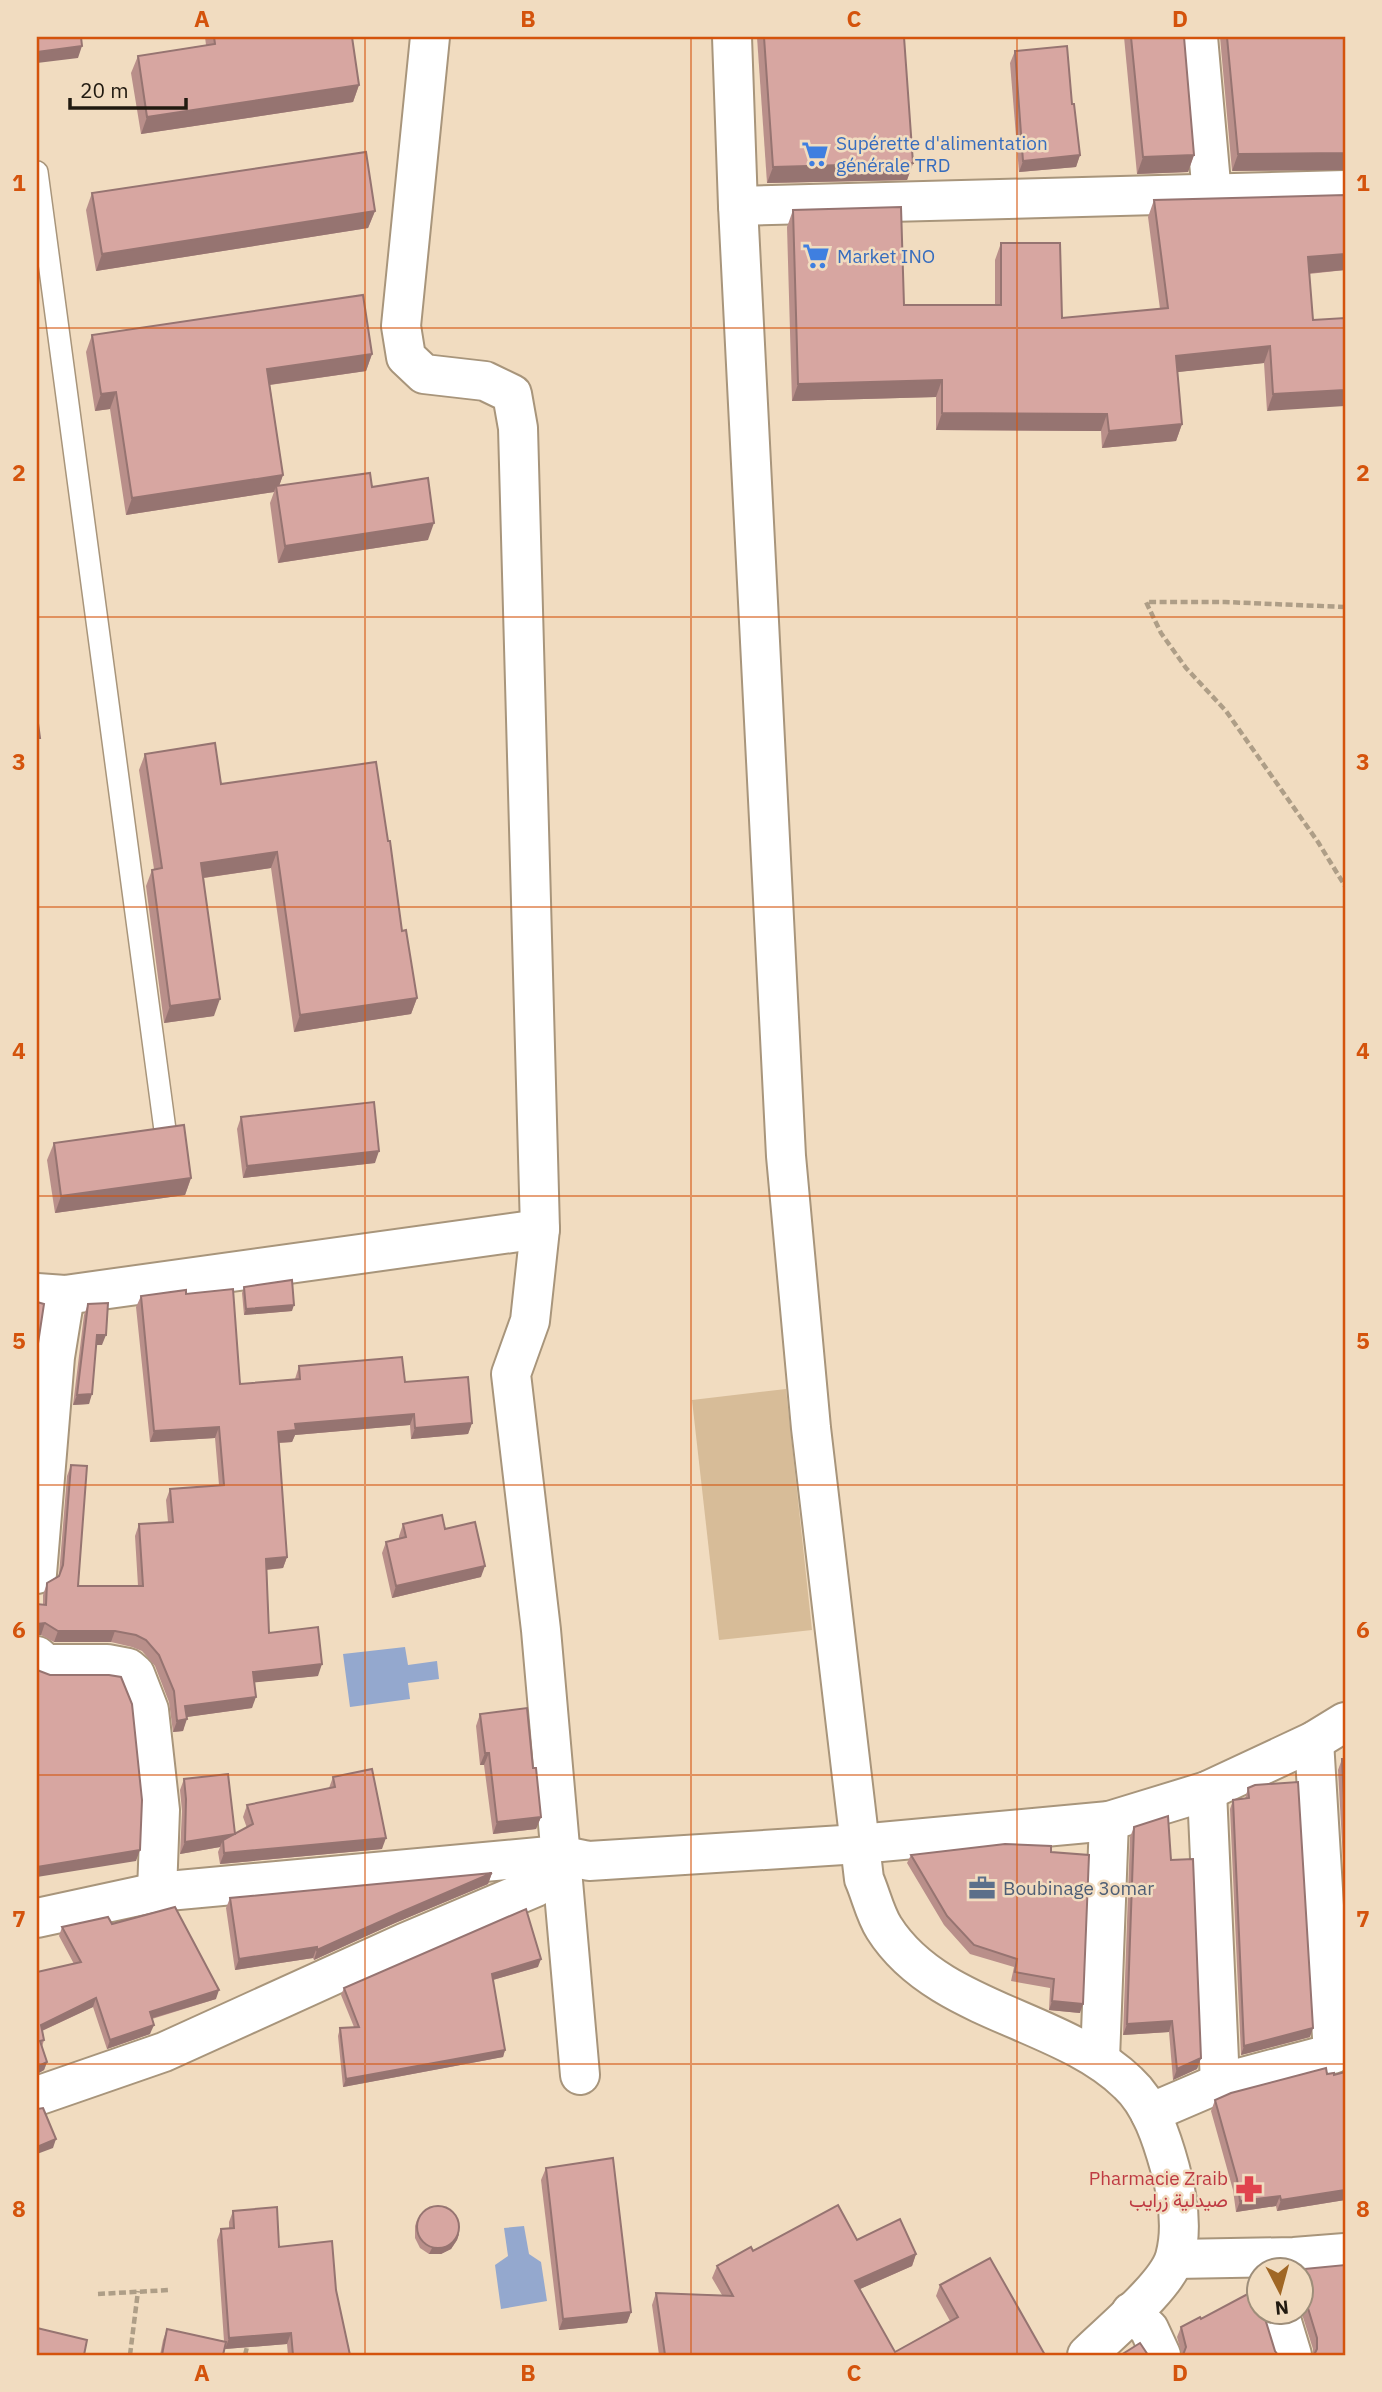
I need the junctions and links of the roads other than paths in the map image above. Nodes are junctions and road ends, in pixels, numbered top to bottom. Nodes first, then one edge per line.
1 (430, 37) edge
2 (732, 37) edge
3 (1198, 37) edge
4 (37, 172) edge
5 (1345, 190) edge
6 (1212, 195) junction
7 (738, 206) junction
8 (165, 1130) edge
9 (540, 1229) junction
10 (51, 1294) edge
11 (37, 1574) edge
12 (37, 1656) edge
13 (1330, 1732) edge
14 (1207, 1791) junction
15 (1109, 1821) junction
16 (859, 1844) junction
17 (560, 1855) junction
18 (157, 1892) junction
19 (37, 1918) edge
20 (1339, 2052) edge
21 (1100, 2059) junction
22 (580, 2075) dead end
23 (1220, 2083) junction
24 (37, 2096) edge
25 (1150, 2113) junction
26 (1345, 2253) edge
27 (1316, 2257) edge
28 (1175, 2259) junction
29 (1246, 2263) edge
30 (1131, 2312) junction
31 (1283, 2326) edge
32 (1087, 2355) edge
33 (1161, 2355) edge
34 (1292, 2355) edge

1 - 9 street
2 - 7 street
3 - 6 street
4 - 8 lane
5 - 6 street
6 - 7 street
7 - 16 street
9 - 10 street
9 - 17 street
10 - 11 street
12 - 18 street
13 - 14 street
13 - 20 street
14 - 15 street
14 - 23 street
15 - 16 street
15 - 21 street
16 - 17 street
16 - 21 street
17 - 18 street
17 - 22 street
17 - 24 street
18 - 19 street
20 - 23 street
21 - 25 street
23 - 25 street
25 - 28 street
26 - 27 street
28 - 29 street
28 - 30 street
30 - 32 street
30 - 33 street
31 - 34 street

